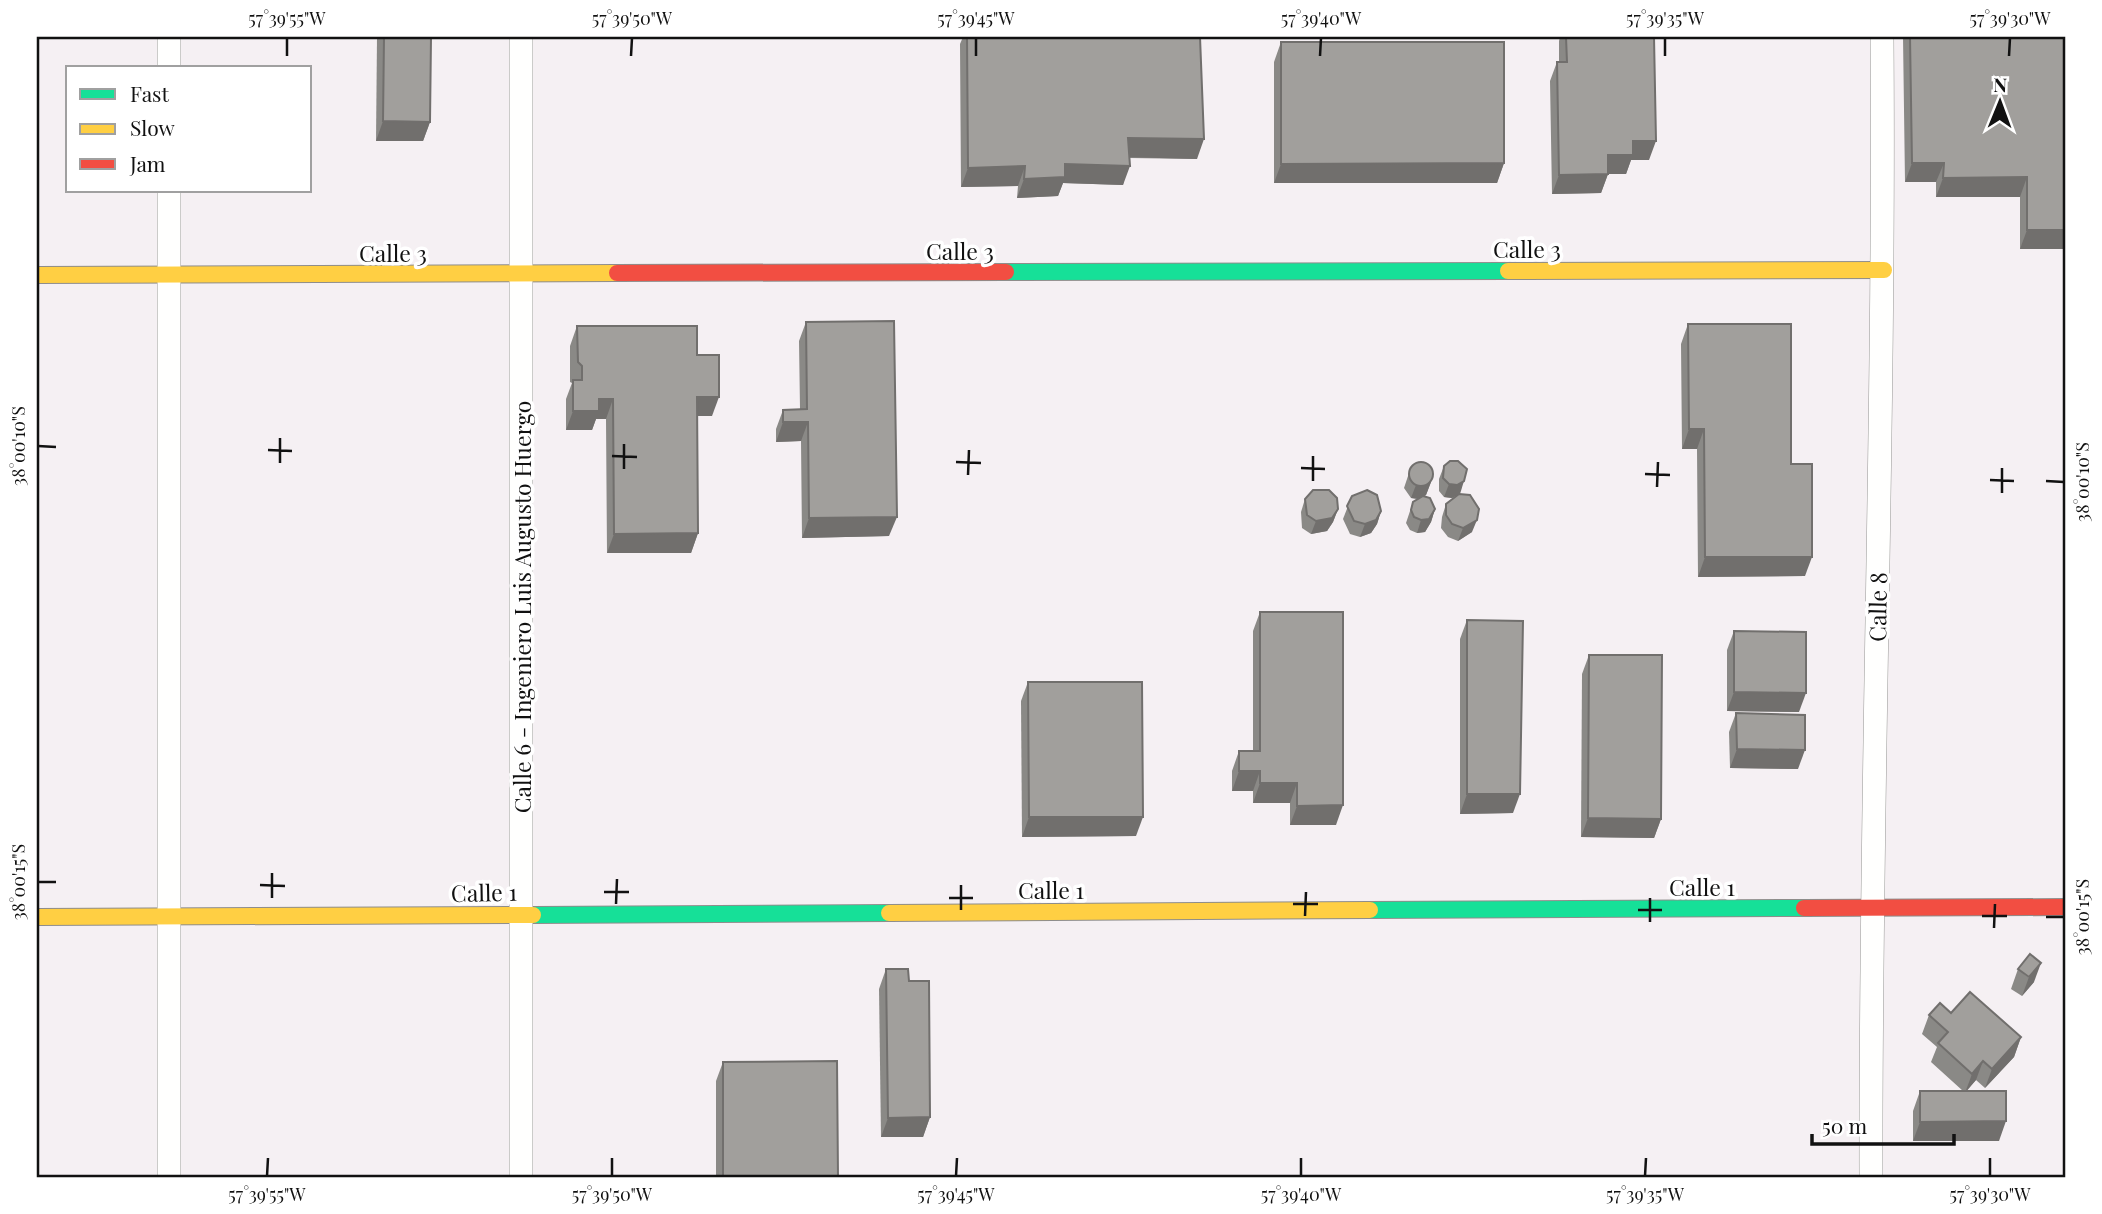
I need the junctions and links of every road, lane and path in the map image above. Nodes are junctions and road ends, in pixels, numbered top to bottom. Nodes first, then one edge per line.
1 (169, 37) edge
2 (521, 37) edge
3 (1882, 37) edge
4 (169, 66) edge
5 (169, 192) edge
6 (1884, 270) junction
7 (521, 274) junction
8 (37, 275) edge
9 (169, 275) junction
10 (1870, 907) junction
11 (2065, 907) edge
12 (521, 914) junction
13 (37, 917) edge
14 (169, 918) junction
15 (169, 1177) edge
16 (521, 1177) edge
17 (1871, 1177) edge

1 - 4 street
2 - 7 street, Calle 6 - Ingeniero Luis Augusto Huergo
3 - 6 street, Calle 8
5 - 9 street
6 - 7 street, Calle 3
6 - 10 street, Calle 8
7 - 9 street, Calle 3
7 - 12 street, Calle 6 - Ingeniero Luis Augusto Huergo
8 - 9 street, Calle 3
9 - 14 street
10 - 11 street, Calle 1
10 - 12 street, Calle 1
10 - 17 street, Calle 8
12 - 14 street, Calle 1
12 - 16 street, Calle 6 - Ingeniero Luis Augusto Huergo
13 - 14 street, Calle 1
14 - 15 street

